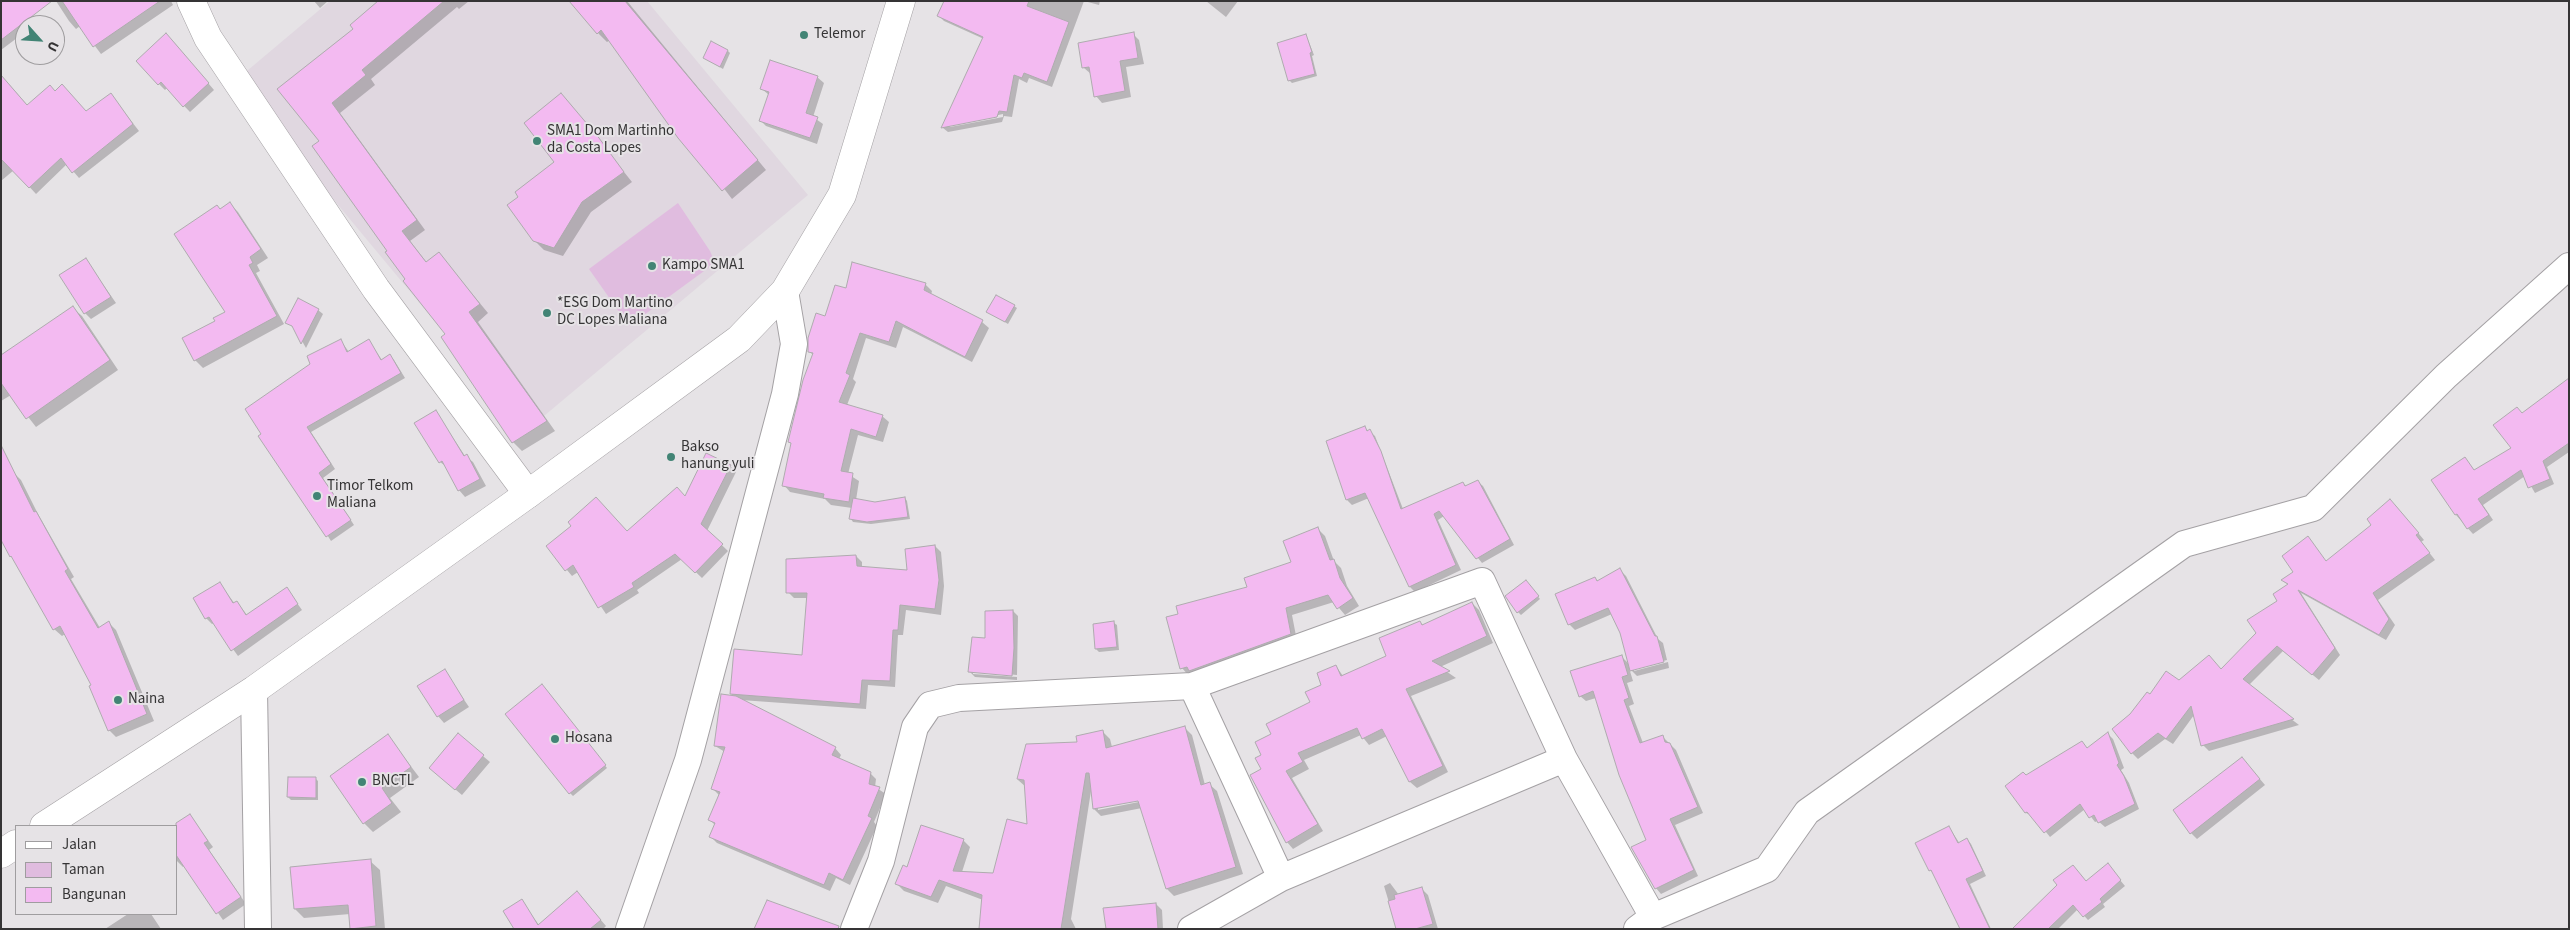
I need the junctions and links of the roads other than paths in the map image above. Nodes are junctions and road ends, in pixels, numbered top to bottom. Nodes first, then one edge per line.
1 (191, 1) edge
2 (901, 1) edge
3 (2569, 266) edge
4 (785, 291) junction
5 (528, 494) junction
6 (1192, 686) junction
7 (254, 690) junction
8 (1564, 759) junction
9 (46, 825) edge
10 (15, 845) edge
11 (1, 854) edge
12 (1282, 878) junction
13 (1645, 923) edge
14 (258, 929) edge
15 (629, 929) edge
16 (854, 929) edge
17 (1191, 929) edge

1 - 5 main road
2 - 4 main road
3 - 13 street
4 - 5 main road
4 - 15 street
5 - 7 main road
6 - 8 street
6 - 12 street
6 - 16 street
7 - 9 main road
7 - 14 street
8 - 12 street
8 - 13 street
10 - 11 main road
12 - 17 street

